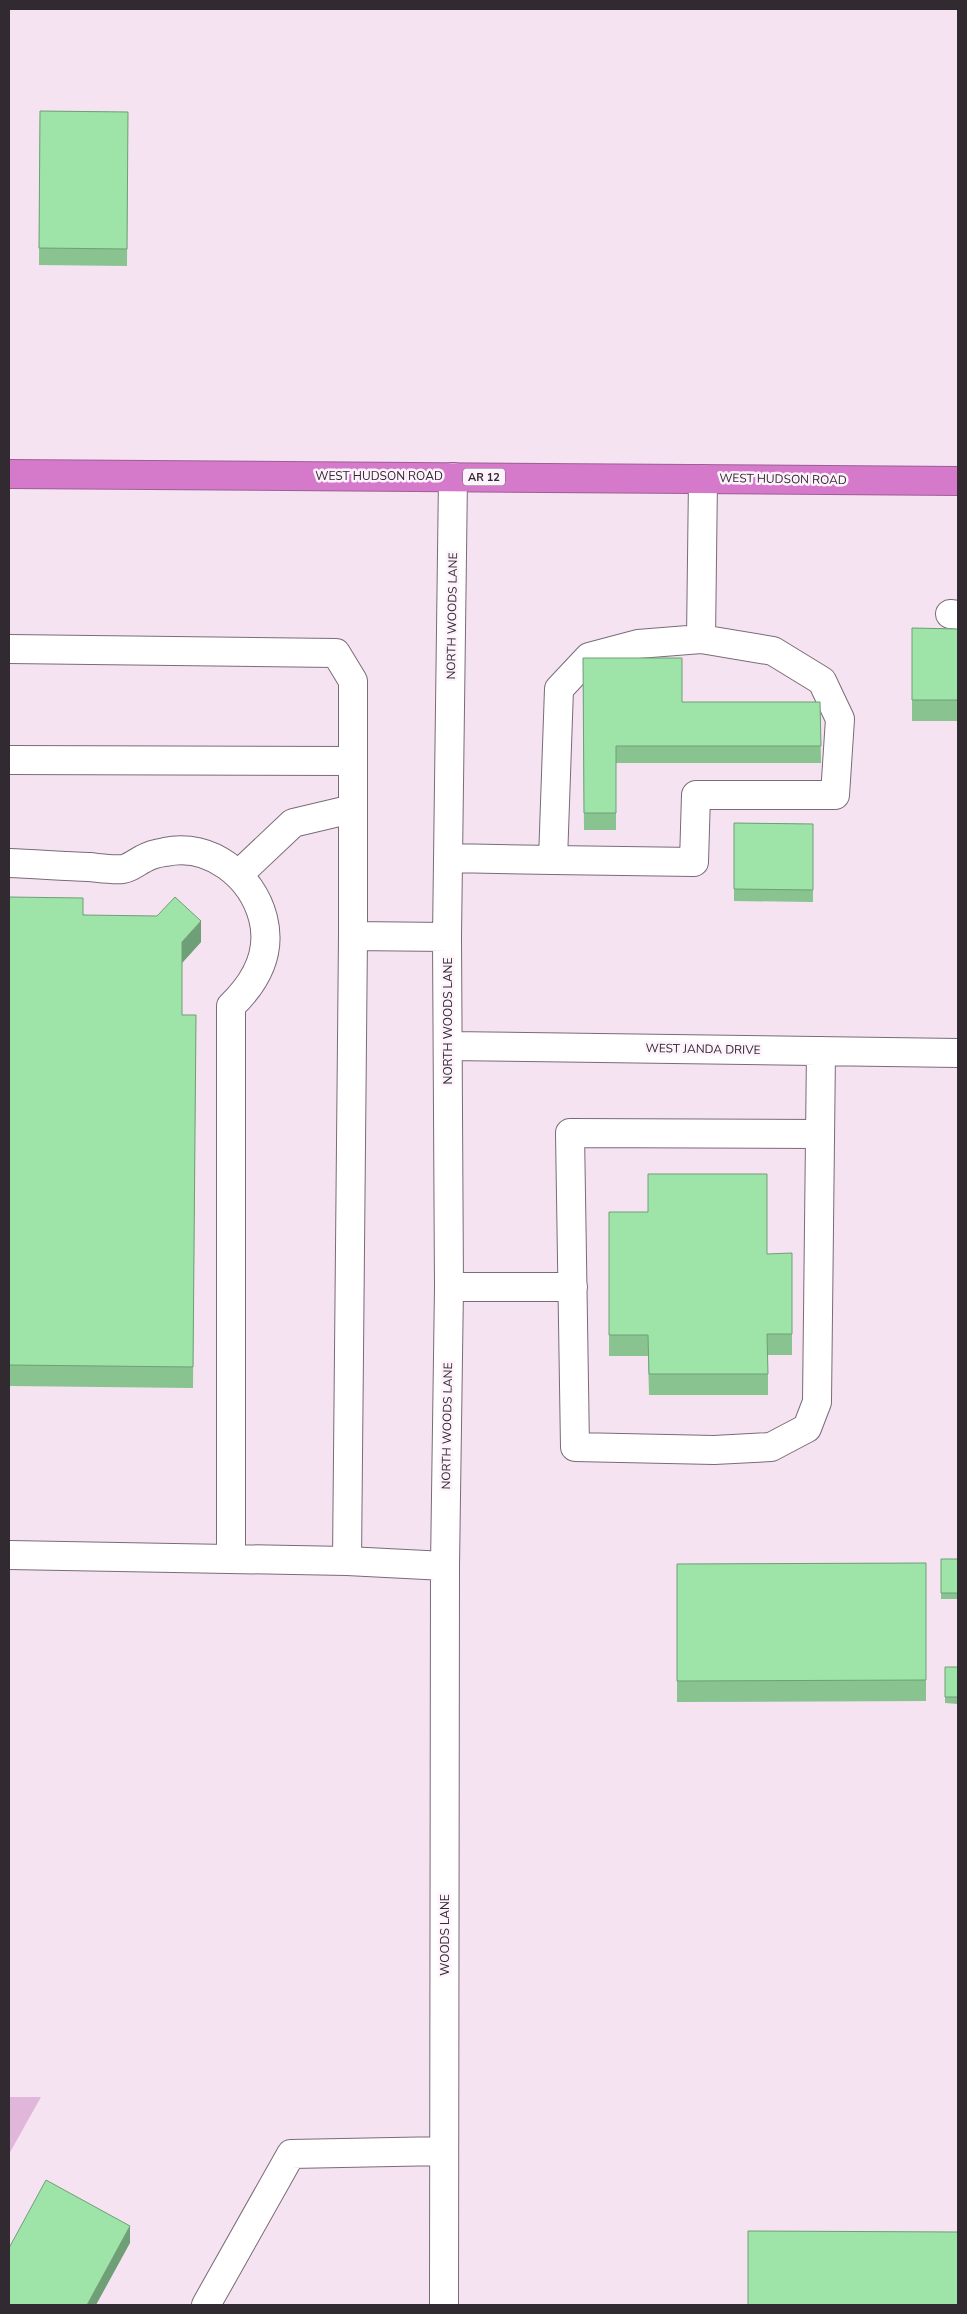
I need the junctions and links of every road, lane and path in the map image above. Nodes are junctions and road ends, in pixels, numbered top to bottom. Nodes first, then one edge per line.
1 (9, 474) edge
2 (454, 477) junction
3 (703, 479) junction
4 (958, 481) edge
5 (701, 639) junction
6 (9, 649) edge
7 (9, 760) edge
8 (352, 761) junction
9 (352, 809) junction
10 (448, 858) junction
11 (553, 860) junction
12 (9, 863) edge
13 (238, 875) junction
14 (353, 936) junction
15 (447, 937) junction
16 (448, 1046) junction
17 (821, 1051) junction
18 (958, 1053) edge
19 (818, 1134) junction
20 (449, 1287) junction
21 (572, 1287) junction
22 (9, 1555) edge
23 (231, 1559) junction
24 (347, 1561) junction
25 (445, 1566) junction
26 (444, 2151) junction
27 (206, 2305) edge
28 (444, 2305) edge

1 - 2 highway, WEST HUDSON ROAD / AR 12
2 - 3 highway, WEST HUDSON ROAD / AR 12
2 - 10 street, NORTH WOODS LANE
3 - 4 highway, WEST HUDSON ROAD / AR 12
3 - 5 street
5 - 11 street
5 - 11 street
6 - 8 street
7 - 8 street
8 - 9 street
9 - 13 street
9 - 14 street
10 - 11 street
10 - 15 street, NORTH WOODS LANE
12 - 13 street
13 - 23 street
14 - 15 street
14 - 24 street
15 - 16 street, NORTH WOODS LANE
16 - 17 street, WEST JANDA DRIVE
16 - 20 street, NORTH WOODS LANE
17 - 18 street, WEST JANDA DRIVE
17 - 19 street
19 - 21 street
19 - 21 street
20 - 21 street
20 - 25 street, NORTH WOODS LANE
22 - 23 street
23 - 24 street
24 - 25 street
25 - 26 street, WOODS LANE
26 - 27 street
26 - 28 street, WOODS LANE

